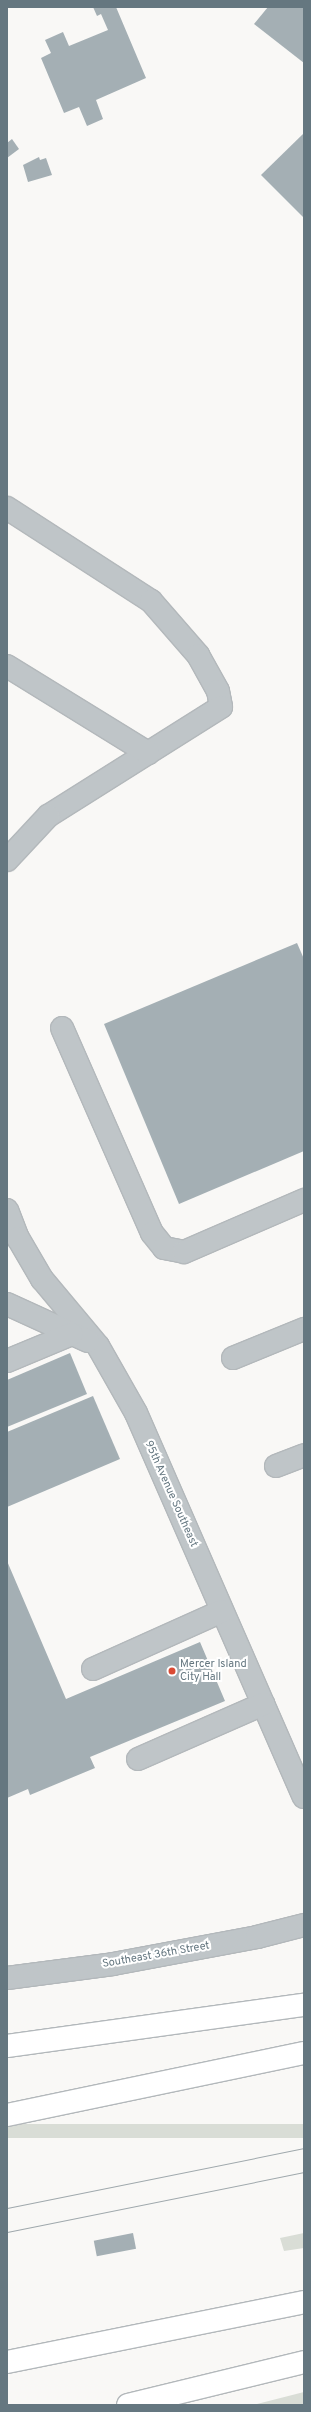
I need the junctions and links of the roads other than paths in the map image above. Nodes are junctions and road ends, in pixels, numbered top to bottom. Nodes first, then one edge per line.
1 (7, 508) edge
2 (7, 666) edge
3 (148, 753) junction
4 (7, 860) edge
5 (62, 1028) dead end
6 (304, 1200) edge
7 (7, 1210) edge
8 (7, 1304) edge
9 (304, 1329) edge
10 (72, 1334) junction
11 (98, 1346) junction
12 (233, 1358) dead end
13 (7, 1361) edge
14 (304, 1455) edge
15 (276, 1466) dead end
16 (222, 1611) junction
17 (93, 1669) dead end
18 (263, 1704) junction
19 (138, 1759) dead end
20 (304, 1797) edge
21 (304, 1925) edge
22 (7, 1978) edge
23 (304, 2005) edge
24 (7, 2046) edge
25 (304, 2053) edge
26 (7, 2115) edge
27 (304, 2302) edge
28 (7, 2362) edge
29 (304, 2362) edge
30 (128, 2405) edge

1 - 3 street
2 - 3 street
3 - 4 street
5 - 6 street
7 - 11 street, 95th Avenue Southeast
8 - 10 street
9 - 12 street
10 - 11 street
10 - 13 street
11 - 16 street, 95th Avenue Southeast
14 - 15 street
16 - 17 street
16 - 18 street, 95th Avenue Southeast
18 - 19 street
18 - 20 street, 95th Avenue Southeast
21 - 22 street, Southeast 36th Street
23 - 24 highway
25 - 26 highway
27 - 28 highway
29 - 30 highway

